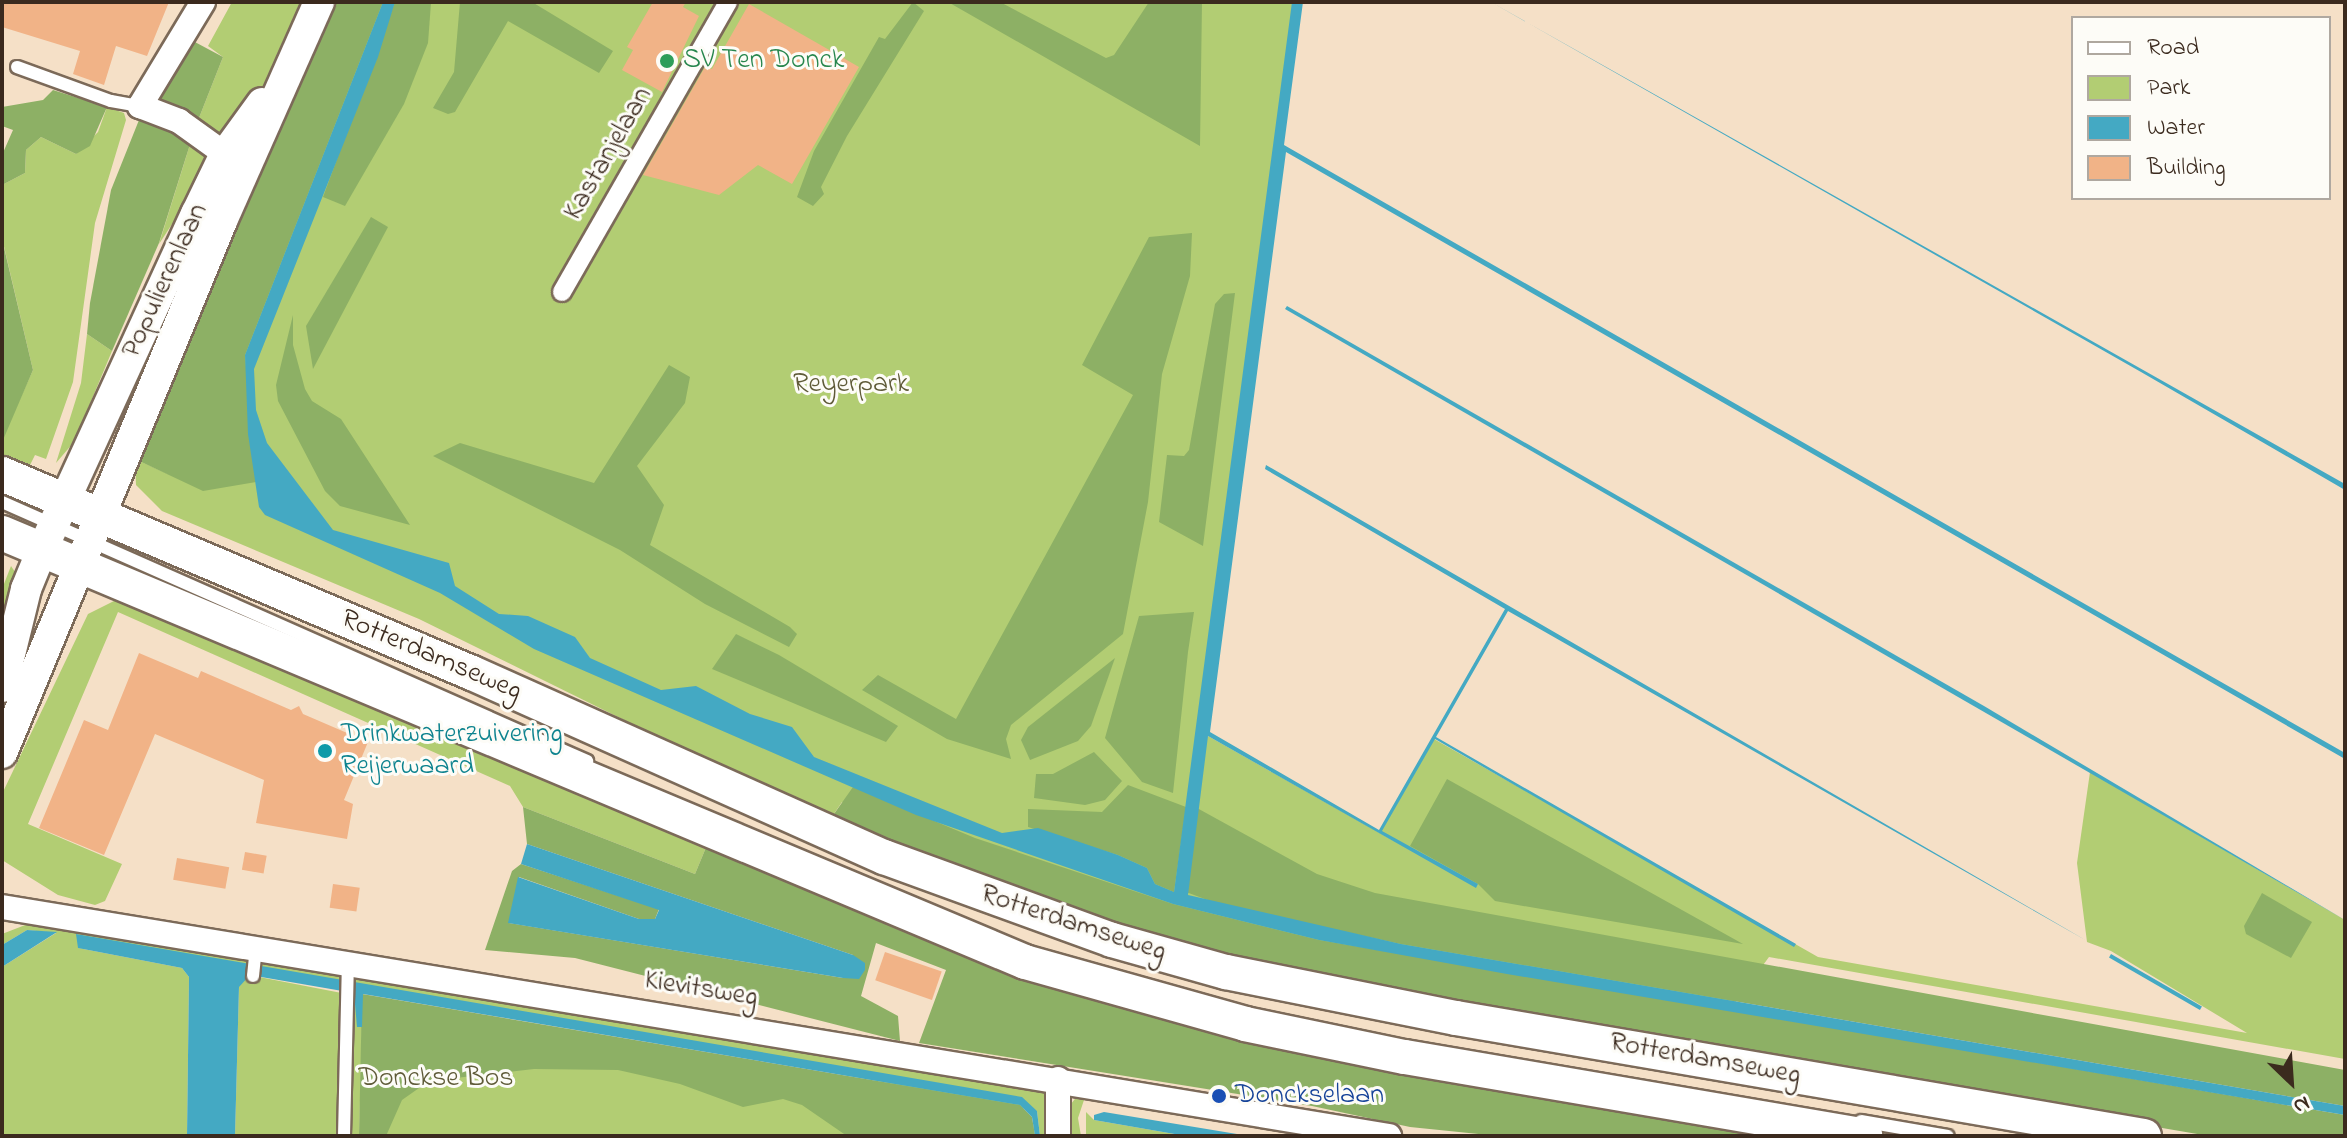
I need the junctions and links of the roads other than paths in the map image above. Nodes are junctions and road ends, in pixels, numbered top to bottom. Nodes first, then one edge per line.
1 (203, 2) edge
2 (319, 2) edge
3 (728, 2) edge
4 (17, 67) dead end
5 (287, 75) junction
6 (140, 106) junction
7 (225, 154) junction
8 (562, 292) dead end
9 (2, 474) edge
10 (2, 502) edge
11 (53, 525) junction
12 (2, 533) edge
13 (89, 539) junction
14 (2, 687) edge
15 (2, 753) edge
16 (596, 764) dead end
17 (610, 771) dead end
18 (2, 907) edge
19 (348, 971) junction
20 (1058, 1079) junction
21 (344, 1136) edge
22 (1058, 1136) edge
23 (1389, 1136) edge
24 (1865, 1136) edge
25 (1948, 1136) edge
26 (2144, 1136) edge

1 - 6 street
2 - 5 street, Populierenlaan
3 - 8 street, Kastanjelaan
4 - 6 lane
5 - 7 street, Populierenlaan
5 - 13 street, Populierenlaan
6 - 7 street
7 - 11 street, Populierenlaan
9 - 11 main road, Rotterdamseweg
10 - 11 lane, Rotterdamseweg
11 - 12 main road, Rotterdamseweg
11 - 13 main road, Rotterdamseweg
11 - 13 main road, Rotterdamseweg
11 - 14 street, Populierenlaan
13 - 15 street, Populierenlaan
13 - 16 lane, Rotterdamseweg
13 - 24 main road, Rotterdamseweg
13 - 26 main road, Rotterdamseweg
17 - 25 lane, Rotterdamseweg
18 - 19 street, Kievitsweg
19 - 20 street, Kievitsweg
19 - 21 lane
20 - 22 street
20 - 23 street, Kievitsweg

